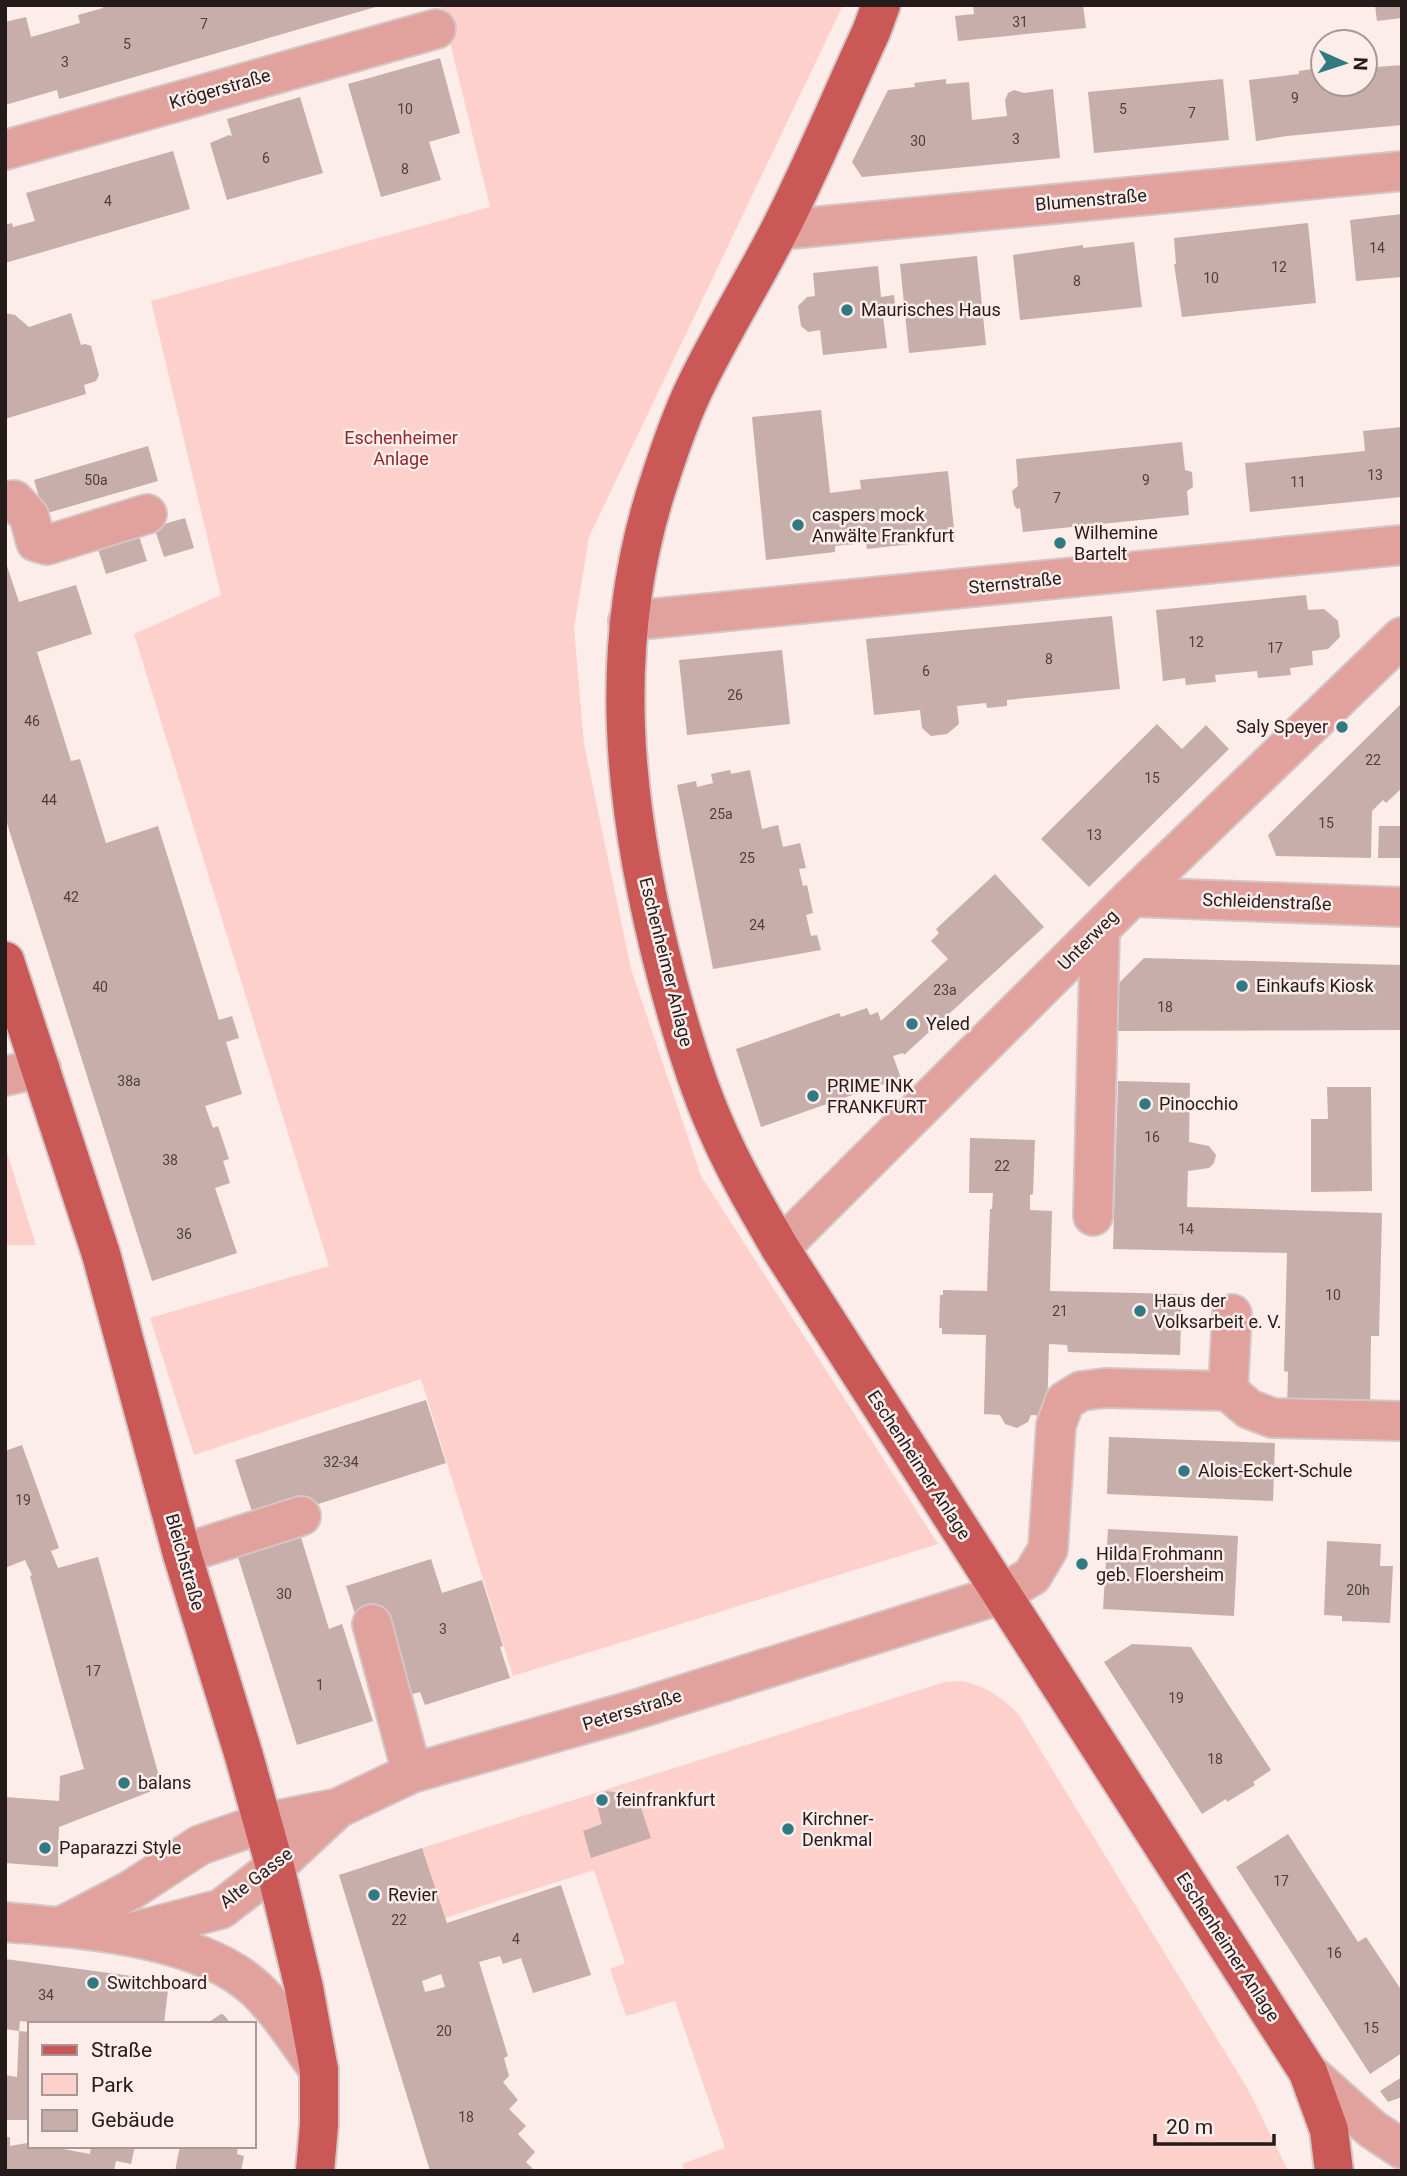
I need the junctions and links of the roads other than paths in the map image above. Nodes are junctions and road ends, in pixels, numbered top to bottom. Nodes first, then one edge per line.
1 (881, 5) edge
2 (436, 29) dead end
3 (5, 150) edge
4 (1402, 171) edge
5 (780, 230) junction
6 (5, 501) edge
7 (147, 514) dead end
8 (1402, 545) edge
9 (628, 621) junction
10 (1402, 637) edge
11 (1132, 897) junction
12 (1402, 907) edge
13 (1100, 929) junction
14 (5, 961) edge
15 (23, 1072) edge
16 (1093, 1216) dead end
17 (780, 1248) junction
18 (1232, 1314) dead end
19 (1228, 1391) junction
20 (1402, 1421) edge
21 (301, 1516) dead end
22 (182, 1554) junction
23 (1002, 1594) junction
24 (372, 1624) dead end
25 (412, 1773) junction
26 (338, 1808) junction
27 (263, 1823) junction
28 (275, 1867) junction
29 (5, 1922) edge
30 (60, 1927) junction
31 (120, 1935) junction
32 (319, 2070) junction
33 (1308, 2072) junction
34 (1402, 2149) edge
35 (315, 2171) edge
36 (1334, 2171) edge

1 - 5 main road, Eschenheimer Anlage
2 - 3 street, Krögerstraße
4 - 5 street, Blumenstraße
5 - 9 main road, Eschenheimer Anlage
6 - 7 street
8 - 9 street, Sternstraße
9 - 17 main road, Eschenheimer Anlage
10 - 11 street, Unterweg
11 - 12 street, Schleidenstraße
11 - 13 street, Unterweg
13 - 16 street
13 - 17 street, Unterweg
14 - 15 main road, Bleichstraße
15 - 22 main road, Bleichstraße
17 - 23 main road, Eschenheimer Anlage
18 - 19 street
19 - 20 street
19 - 23 street
21 - 22 street
22 - 27 main road, Bleichstraße
23 - 25 street, Petersstraße
23 - 33 main road, Eschenheimer Anlage
24 - 25 street
25 - 26 street, Petersstraße
26 - 27 street, Petersstraße
26 - 28 street, Alte Gasse
27 - 28 main road, Bleichstraße
27 - 30 street
28 - 31 street, Alte Gasse
28 - 32 main road, Bleichstraße
29 - 30 street, Alte Gasse
30 - 31 street, Alte Gasse
31 - 32 street, Alte Gasse
32 - 35 main road, Bleichstraße
33 - 34 street
33 - 36 main road, Eschenheimer Anlage

